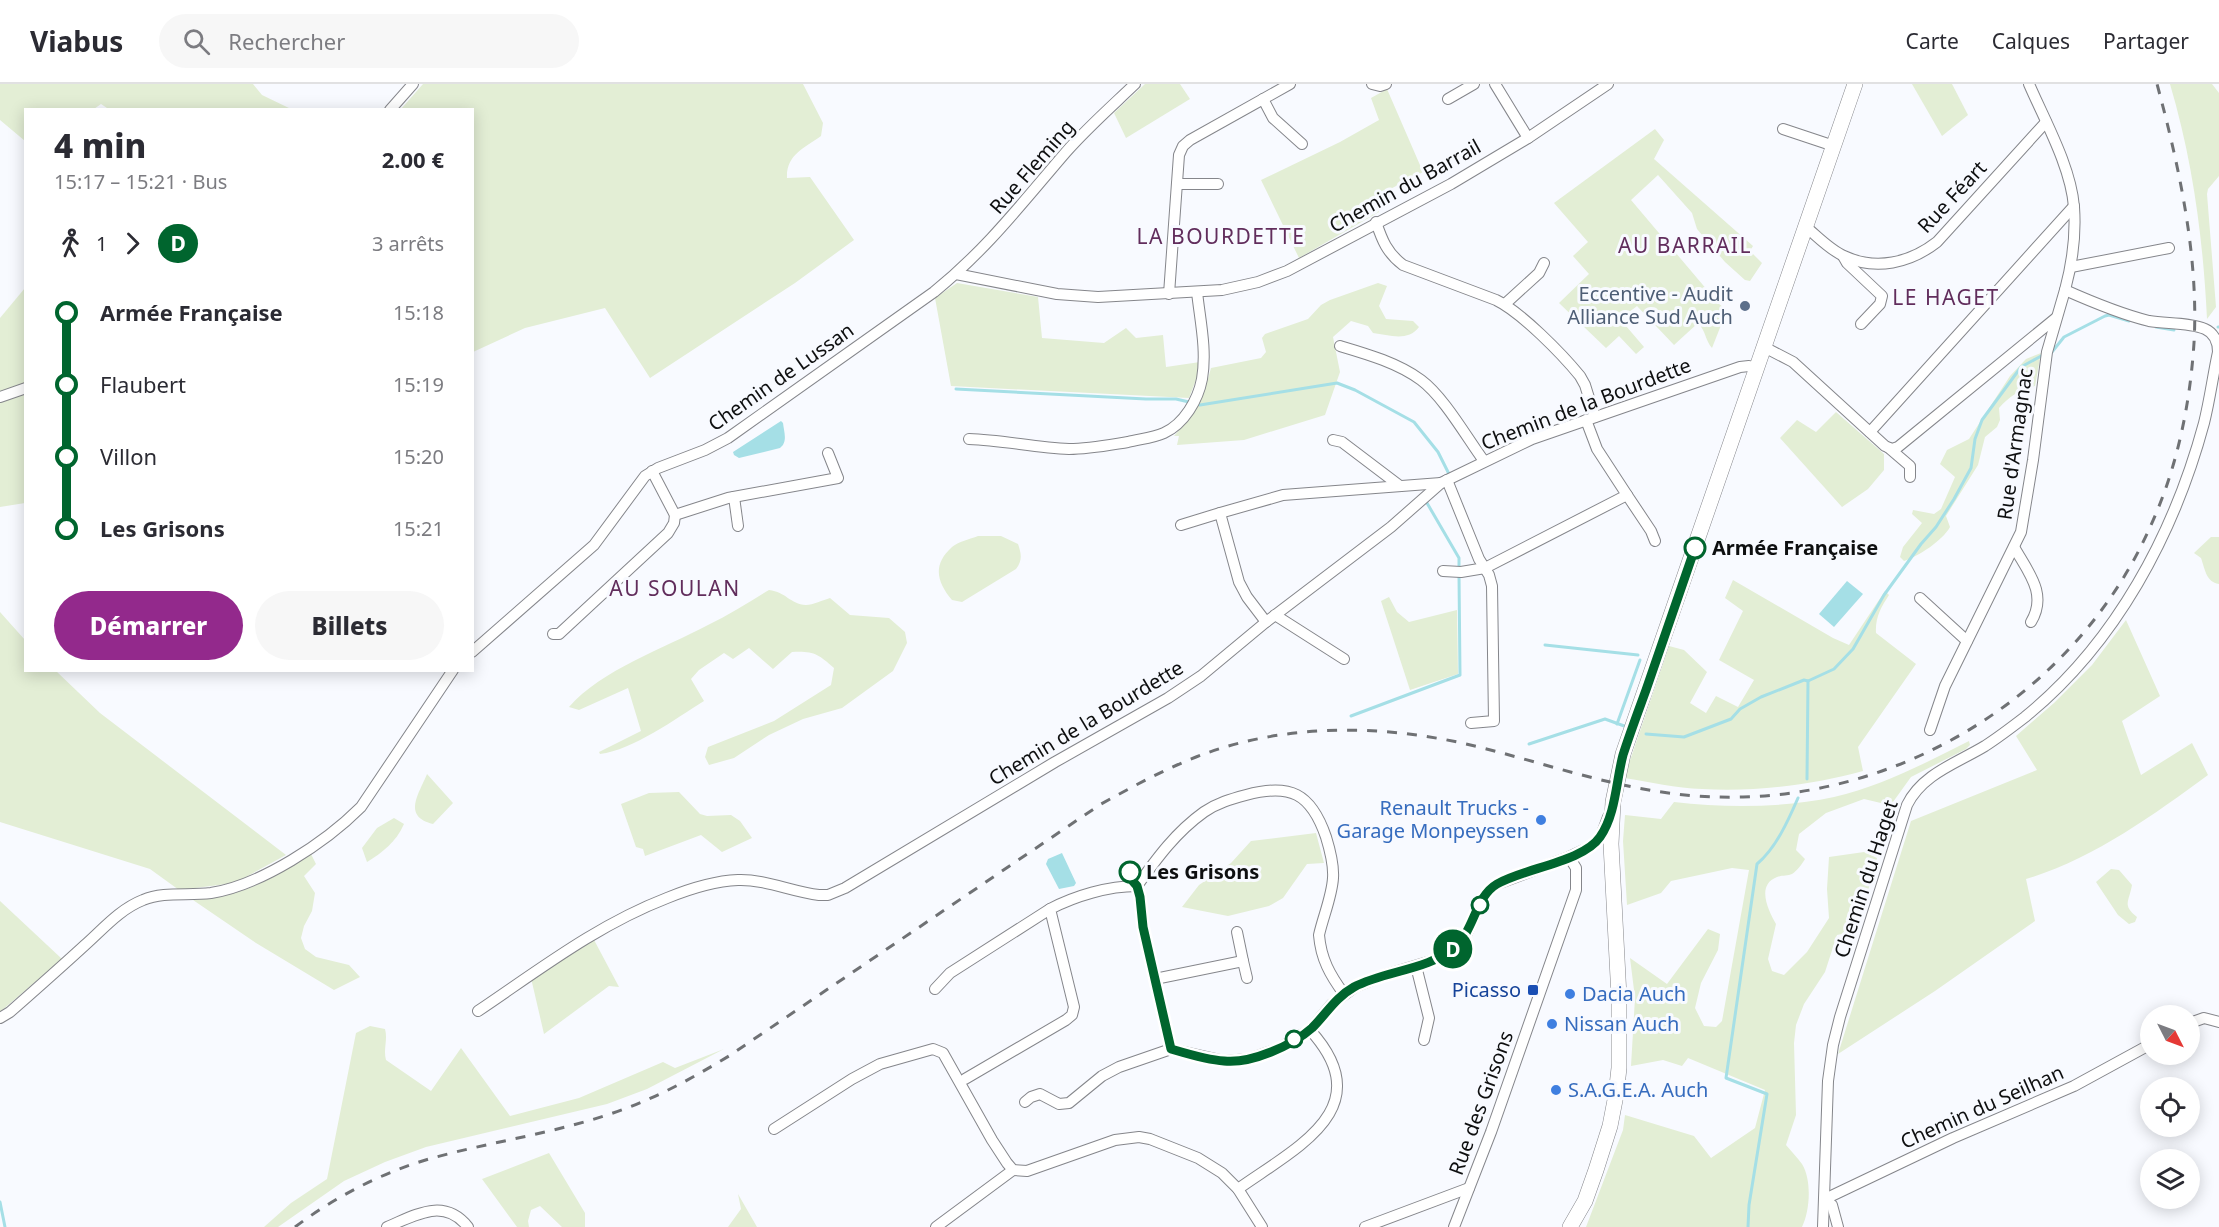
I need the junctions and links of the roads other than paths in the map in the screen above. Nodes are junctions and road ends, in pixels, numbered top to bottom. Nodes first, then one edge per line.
1 (413, 84) edge
2 (1135, 84) edge
3 (1290, 84) edge
4 (1372, 84) edge
5 (1386, 84) edge
6 (1474, 84) edge
7 (1495, 84) edge
8 (1608, 84) edge
9 (1855, 84) edge
10 (2029, 84) edge
11 (1263, 99) junction
12 (1448, 99) dead end
13 (392, 108) edge
14 (2046, 122) junction
15 (1783, 129) dead end
16 (1528, 138) junction
17 (1302, 144) dead end
18 (1834, 146) junction
19 (1177, 184) junction
20 (1218, 184) dead end
21 (2074, 206) junction
22 (1376, 222) junction
23 (1806, 227) junction
24 (2169, 248) dead end
25 (1843, 256) junction
26 (1544, 263) dead end
27 (2071, 267) junction
28 (956, 274) junction
29 (2065, 290) junction
30 (1197, 292) junction
31 (1169, 294) junction
32 (1505, 304) junction
33 (2056, 318) junction
34 (1861, 324) dead end
35 (1340, 346) dead end
36 (1764, 347) junction
37 (1757, 369) junction
38 (24, 389) edge
39 (0, 397) edge
40 (1591, 419) junction
41 (1869, 432) junction
42 (969, 440) dead end
43 (1333, 440) dead end
44 (1889, 448) junction
45 (828, 453) dead end
46 (1484, 461) junction
47 (652, 471) junction
48 (1910, 477) dead end
49 (1444, 482) junction
50 (1266, 486) dead end
51 (1400, 486) junction
52 (1628, 495) junction
53 (734, 497) junction
54 (1269, 499) junction
55 (1220, 513) junction
56 (675, 515) junction
57 (1181, 525) dead end
58 (738, 526) dead end
59 (1655, 541) dead end
60 (2014, 547) junction
61 (1485, 568) junction
62 (1443, 571) dead end
63 (1920, 598) dead end
64 (1275, 615) junction
65 (1266, 622) junction
66 (2031, 622) dead end
67 (553, 634) dead end
68 (1967, 641) junction
69 (474, 650) edge
70 (1344, 659) dead end
71 (452, 672) edge
72 (1471, 723) dead end
73 (1930, 730) dead end
74 (1613, 802) junction
75 (1569, 857) junction
76 (1137, 886) junction
77 (1050, 909) junction
78 (1237, 932) dead end
79 (1243, 961) junction
80 (1416, 966) junction
81 (1247, 978) dead end
82 (1155, 979) junction
83 (935, 989) dead end
84 (1344, 994) junction
85 (478, 1011) dead end
86 (0, 1018) edge
87 (2200, 1019) edge
88 (2219, 1022) edge
89 (1310, 1030) junction
90 (1424, 1040) dead end
91 (1171, 1049) junction
92 (2140, 1050) edge
93 (965, 1079) dead end
94 (1025, 1102) dead end
95 (774, 1129) dead end
96 (1013, 1170) junction
97 (1469, 1188) junction
98 (1238, 1190) junction
99 (1826, 1199) junction
100 (387, 1227) edge
101 (468, 1227) edge
102 (936, 1227) edge
103 (1262, 1227) edge
104 (1365, 1227) edge
105 (1454, 1227) edge
106 (1570, 1227) edge
107 (1823, 1227) edge
108 (1838, 1227) edge

1 - 13 street
2 - 28 street, Rue Fleming
3 - 11 street
4 - 5 street
6 - 12 street
7 - 16 street
8 - 16 street, Chemin du Barrail
9 - 18 main road
10 - 14 street, Rue d'Armagnac
11 - 17 street
11 - 19 street
14 - 21 street, Rue d'Armagnac
14 - 25 street, Rue Féart
15 - 18 street
16 - 22 street, Chemin du Barrail
18 - 23 main road
19 - 20 street
19 - 31 street
21 - 27 street, Rue d'Armagnac
21 - 41 street
22 - 30 street, Chemin du Barrail
22 - 32 street
23 - 25 street, Rue Féart
23 - 36 main road
24 - 27 street
25 - 34 street
26 - 32 street
27 - 29 street, Rue d'Armagnac
28 - 31 street, Chemin du Barrail
28 - 47 street, Chemin de Lussan
29 - 33 street, Rue d'Armagnac
29 - 99 street, Chemin du Haget
30 - 31 street, Chemin du Barrail
30 - 42 street
32 - 40 street
33 - 44 street
33 - 60 street, Rue d'Armagnac
35 - 46 street
36 - 37 main road
36 - 41 street
37 - 40 street, Chemin de la Bourdette
37 - 74 main road
38 - 39 street
40 - 46 street, Chemin de la Bourdette
40 - 52 street
41 - 44 street
43 - 51 street
44 - 48 street
45 - 53 street
46 - 49 street, Chemin de la Bourdette
47 - 56 street
47 - 69 street, Chemin de Lussan
49 - 51 street
49 - 61 street
49 - 64 street, Chemin de la Bourdette
50 - 54 street
51 - 54 street
52 - 59 street
52 - 61 street
53 - 56 street
53 - 58 street
54 - 55 street
55 - 57 street
55 - 65 street
56 - 67 street
60 - 66 street
60 - 68 street, Rue d'Armagnac
61 - 62 street
61 - 72 street
63 - 68 street
64 - 65 street, Chemin de la Bourdette
64 - 70 street
65 - 85 street, Chemin de la Bourdette
68 - 73 street, Rue d'Armagnac
71 - 86 street
74 - 75 street
74 - 106 main road
75 - 80 street
75 - 97 street, Rue des Grisons
76 - 77 street
76 - 82 street
76 - 84 street
77 - 83 street
77 - 93 street
78 - 79 street
79 - 81 street
79 - 82 street
80 - 84 street
80 - 90 street
82 - 91 street
84 - 89 street
87 - 88 street
89 - 91 street
89 - 98 street
91 - 94 street
92 - 99 street, Chemin du Seilhan
95 - 96 street
96 - 98 street
96 - 102 street
97 - 104 street
97 - 105 street, Rue des Grisons
98 - 103 street
99 - 107 street, Chemin du Haget
99 - 108 street
100 - 101 street

